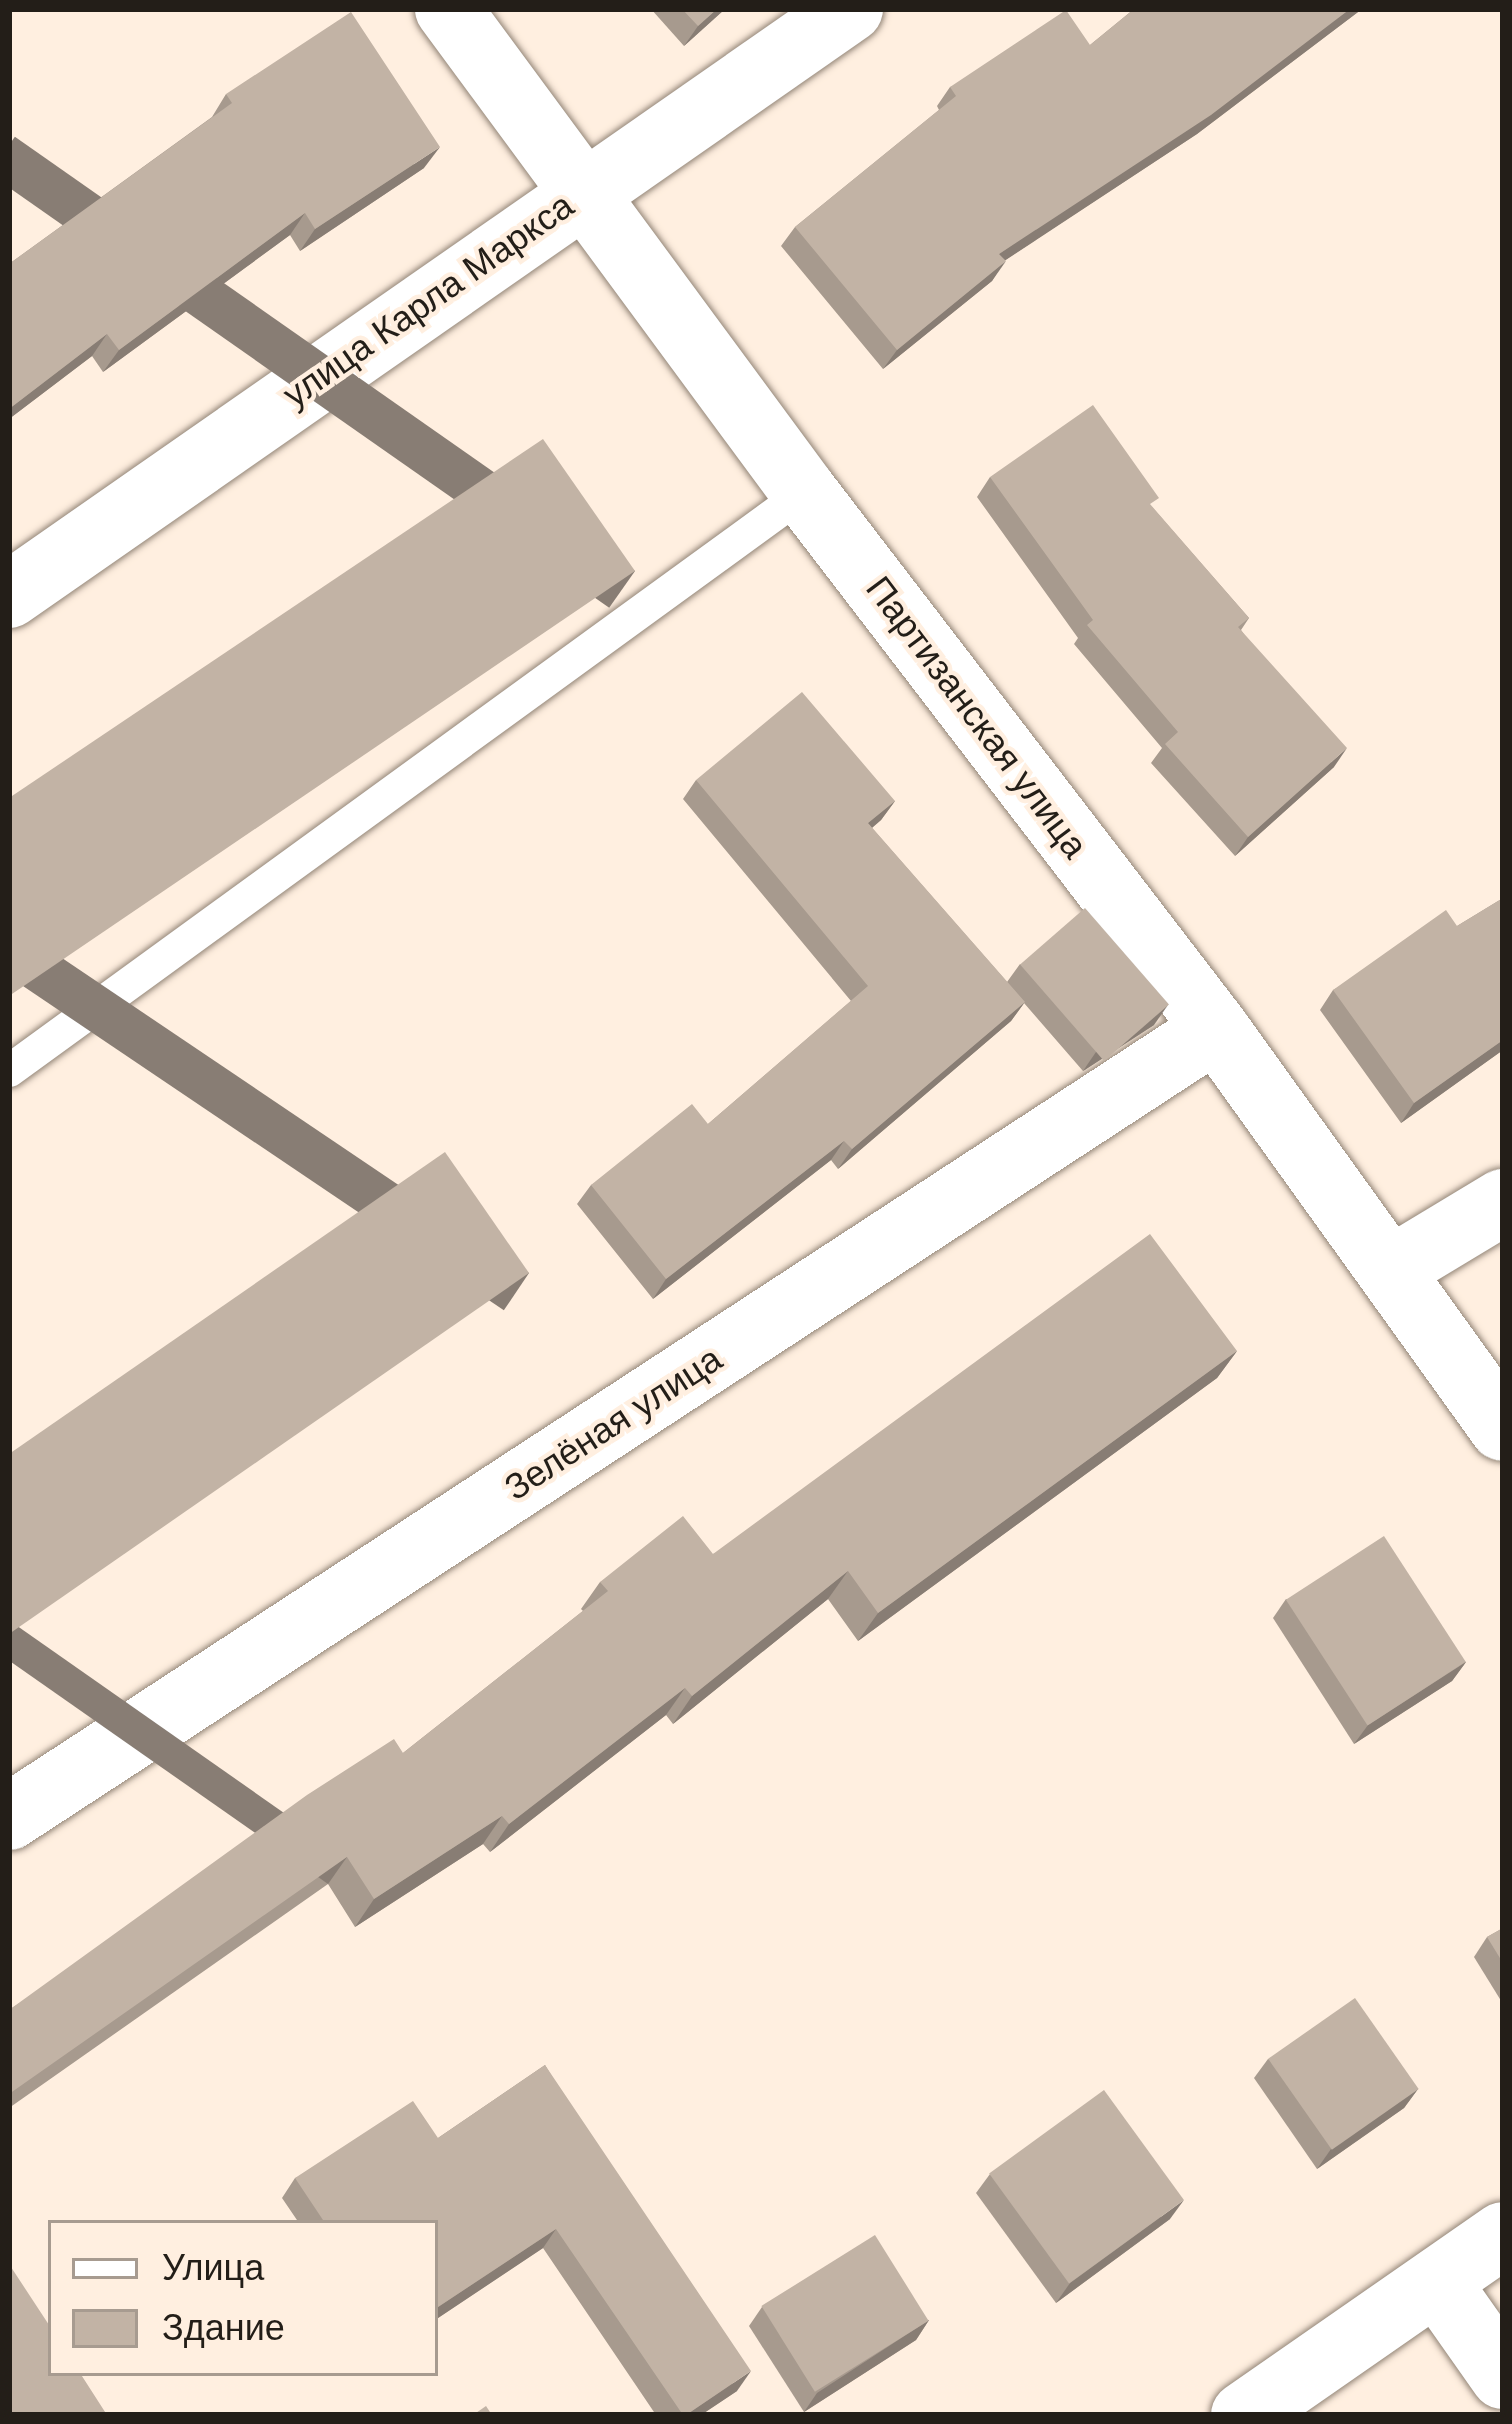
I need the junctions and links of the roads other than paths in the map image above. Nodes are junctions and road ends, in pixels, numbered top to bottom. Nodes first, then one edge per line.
1 (448, 9) edge
2 (850, 9) edge
3 (581, 193) junction
4 (804, 492) junction
5 (9, 595) edge
6 (1216, 1029) junction
7 (9, 1070) edge
8 (1503, 1202) edge
9 (1392, 1268) junction
10 (1503, 1428) edge
11 (9, 1817) edge
12 (1503, 2235) edge
13 (1438, 2282) junction
14 (1503, 2376) edge
15 (1244, 2415) edge

1 - 3 street, Партизанская улица
2 - 3 street, улица Карла Маркса
3 - 4 street, Партизанская улица
3 - 5 street, улица Карла Маркса
4 - 6 street, Партизанская улица
4 - 7 lane
6 - 9 street, Партизанская улица
6 - 11 street, Зелёная улица
8 - 9 street
9 - 10 street, Партизанская улица
12 - 13 street
13 - 14 street
13 - 15 street

